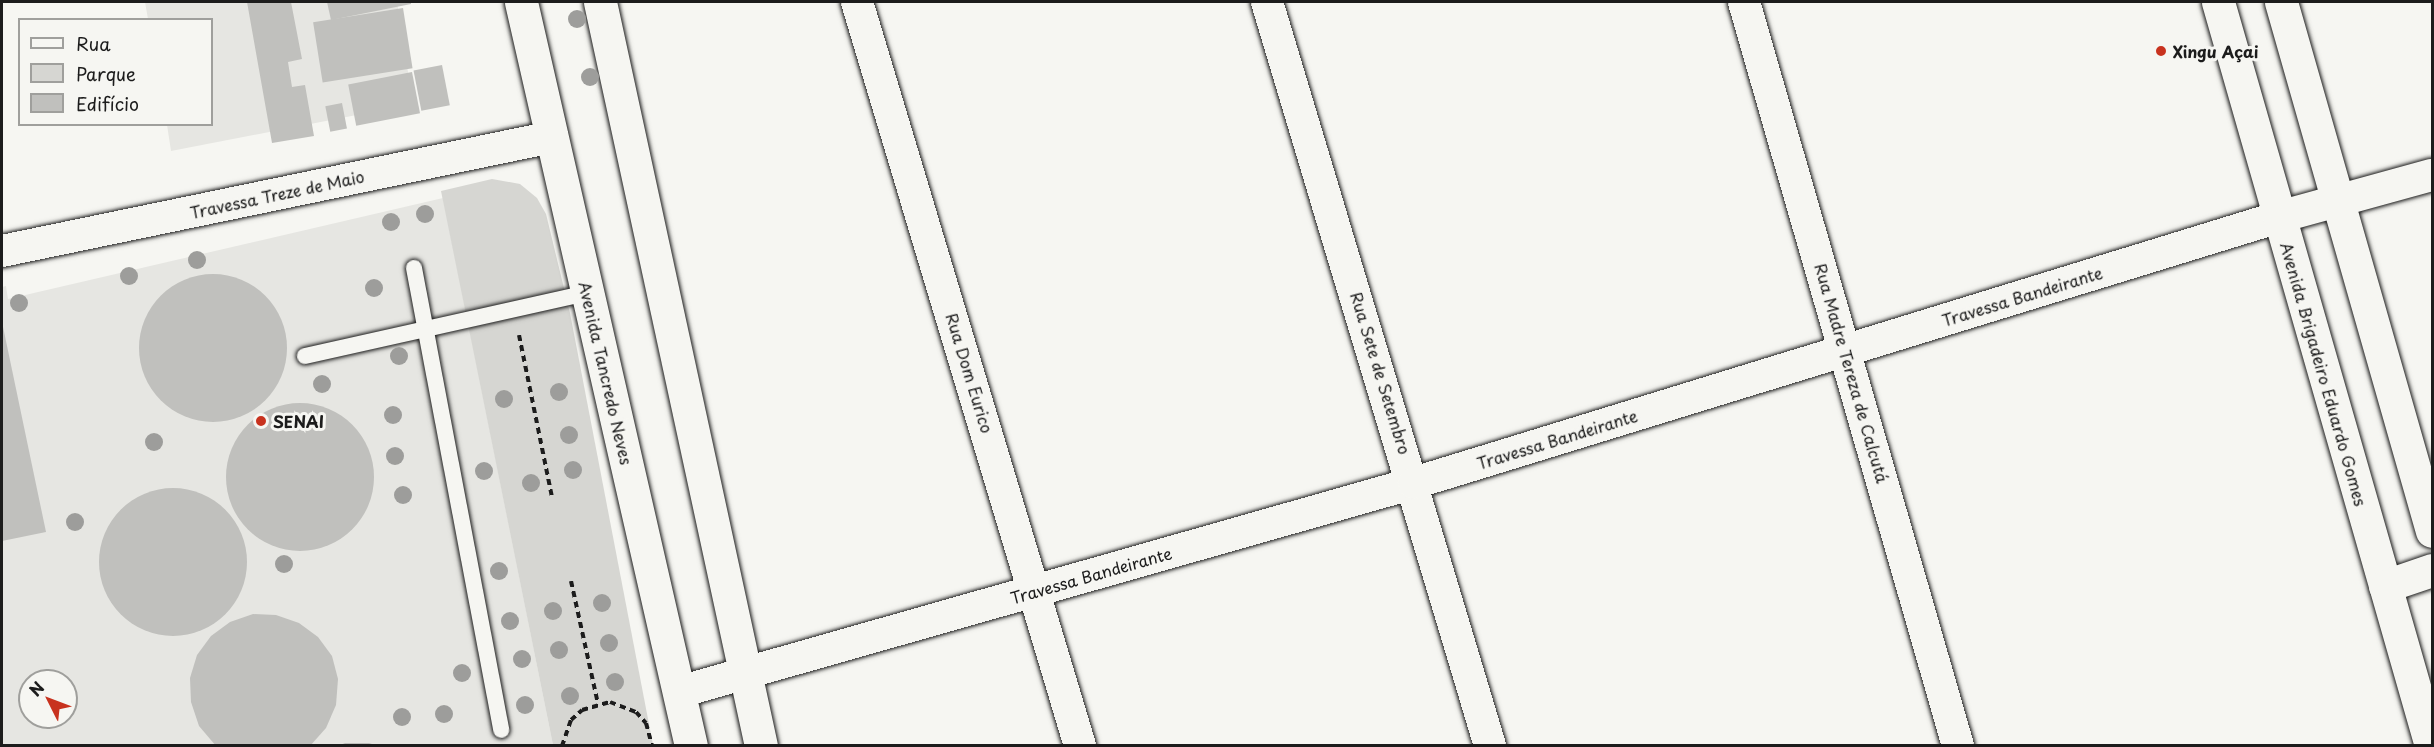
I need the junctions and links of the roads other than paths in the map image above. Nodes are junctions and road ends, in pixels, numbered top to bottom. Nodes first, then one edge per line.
1 (521, 2) edge
2 (600, 2) edge
3 (857, 2) edge
4 (1267, 2) edge
5 (1744, 2) edge
6 (2218, 2) edge
7 (2281, 2) edge
8 (552, 137) junction
9 (2433, 175) edge
10 (2339, 200) junction
11 (2279, 217) junction
12 (2, 251) edge
13 (414, 268) dead end
14 (588, 293) junction
15 (425, 330) junction
16 (1845, 349) junction
17 (305, 356) dead end
18 (1414, 483) junction
19 (2433, 531) edge
20 (2433, 570) edge
21 (2385, 586) junction
22 (1036, 591) junction
23 (745, 674) junction
24 (679, 692) junction
25 (501, 730) dead end
26 (691, 746) edge
27 (761, 746) edge
28 (1080, 746) edge
29 (1490, 746) edge
30 (1958, 746) edge
31 (2430, 746) edge

1 - 8 street, Avenida Tancredo Neves
2 - 23 street
3 - 22 street, Rua Dom Eurico
4 - 18 street, Rua Sete de Setembro
5 - 16 street, Rua Madre Tereza de Calcutá
6 - 11 street, Avenida Brigadeiro Eduardo Gomes
7 - 10 street
8 - 12 street, Travessa Treze de Maio
8 - 14 street, Avenida Tancredo Neves
9 - 10 street, Travessa Bandeirante
10 - 11 street, Travessa Bandeirante
10 - 19 street
11 - 16 street, Travessa Bandeirante
11 - 21 street, Avenida Brigadeiro Eduardo Gomes
13 - 15 lane
14 - 15 lane
14 - 24 street, Avenida Tancredo Neves
15 - 17 lane
15 - 25 lane
16 - 18 street, Travessa Bandeirante
16 - 30 street, Rua Madre Tereza de Calcutá
18 - 22 street, Travessa Bandeirante
18 - 29 street, Rua Sete de Setembro
20 - 21 street
21 - 31 street, Avenida Brigadeiro Eduardo Gomes
22 - 23 street, Travessa Bandeirante
22 - 28 street, Rua Dom Eurico
23 - 24 street, Travessa Bandeirante
23 - 27 street
24 - 26 street, Avenida Tancredo Neves

